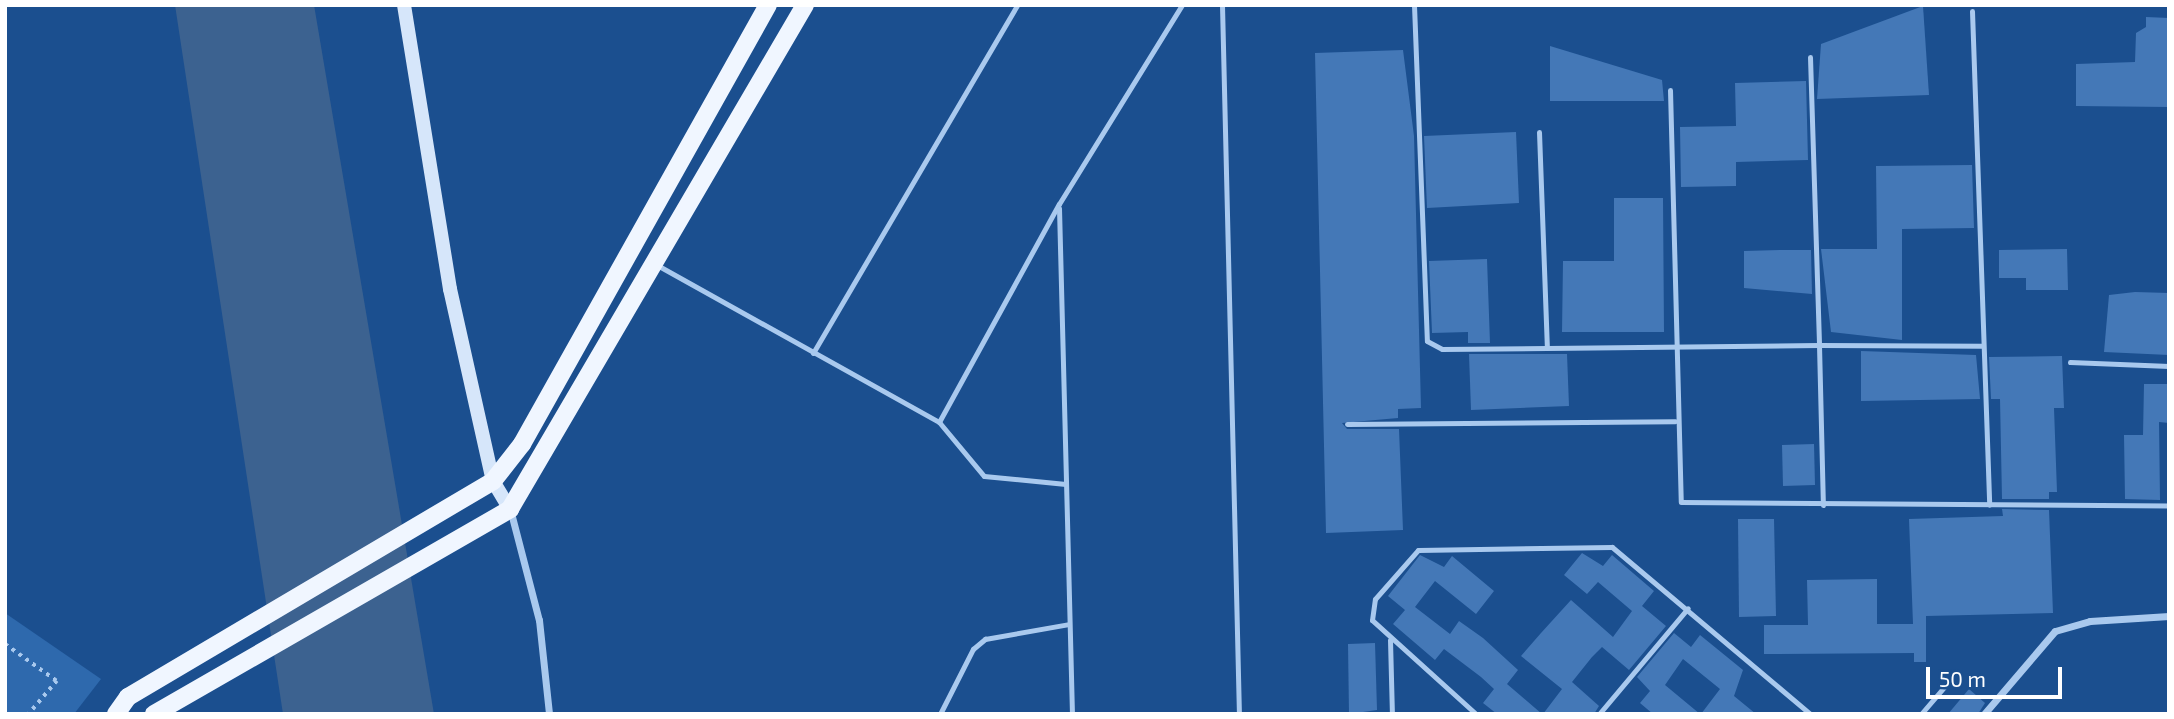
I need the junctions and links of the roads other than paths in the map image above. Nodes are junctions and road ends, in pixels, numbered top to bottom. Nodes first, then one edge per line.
1 (404, 5) edge
2 (768, 5) edge
3 (804, 5) edge
4 (1017, 5) edge
5 (1182, 5) edge
6 (1222, 5) edge
7 (1413, 5) edge
8 (1972, 11) dead end
9 (1810, 57) dead end
10 (1670, 90) dead end
11 (1539, 132) dead end
12 (1059, 204) junction
13 (657, 265) junction
14 (1819, 345) junction
15 (1673, 346) junction
16 (1983, 346) junction
17 (1547, 348) junction
18 (814, 352) junction
19 (2070, 362) dead end
20 (2169, 366) edge
21 (1675, 421) junction
22 (939, 422) junction
23 (1347, 424) dead end
24 (493, 481) junction
25 (1066, 484) junction
26 (1823, 505) junction
27 (1989, 505) junction
28 (2169, 505) edge
29 (510, 509) junction
30 (1688, 608) junction
31 (2169, 616) edge
32 (1069, 624) junction
33 (1390, 640) junction
34 (1950, 680) dead end
35 (116, 714) edge
36 (154, 714) edge
37 (549, 714) edge
38 (940, 714) edge
39 (1072, 714) edge
40 (1239, 714) edge
41 (1392, 714) edge
42 (1475, 714) edge
43 (1599, 714) edge
44 (1810, 714) edge
45 (1921, 714) edge
46 (1983, 714) edge

1 - 24 street
2 - 24 main road
3 - 13 main road
4 - 18 lane
5 - 12 lane
6 - 40 lane
7 - 17 lane
8 - 16 lane
9 - 14 lane
10 - 15 lane
11 - 17 lane
12 - 22 lane
12 - 25 lane
13 - 18 lane
13 - 29 main road
14 - 15 lane
14 - 16 lane
14 - 26 lane
15 - 17 lane
15 - 21 lane
16 - 27 lane
18 - 22 lane
19 - 20 lane
21 - 23 lane
21 - 26 lane
22 - 25 lane
24 - 29 street
24 - 35 main road
25 - 32 lane
26 - 27 lane
27 - 28 lane
29 - 36 main road
29 - 37 street
30 - 33 lane
30 - 43 lane
30 - 44 lane
31 - 46 street
32 - 38 lane
32 - 39 lane
33 - 41 lane
33 - 42 lane
34 - 45 lane

